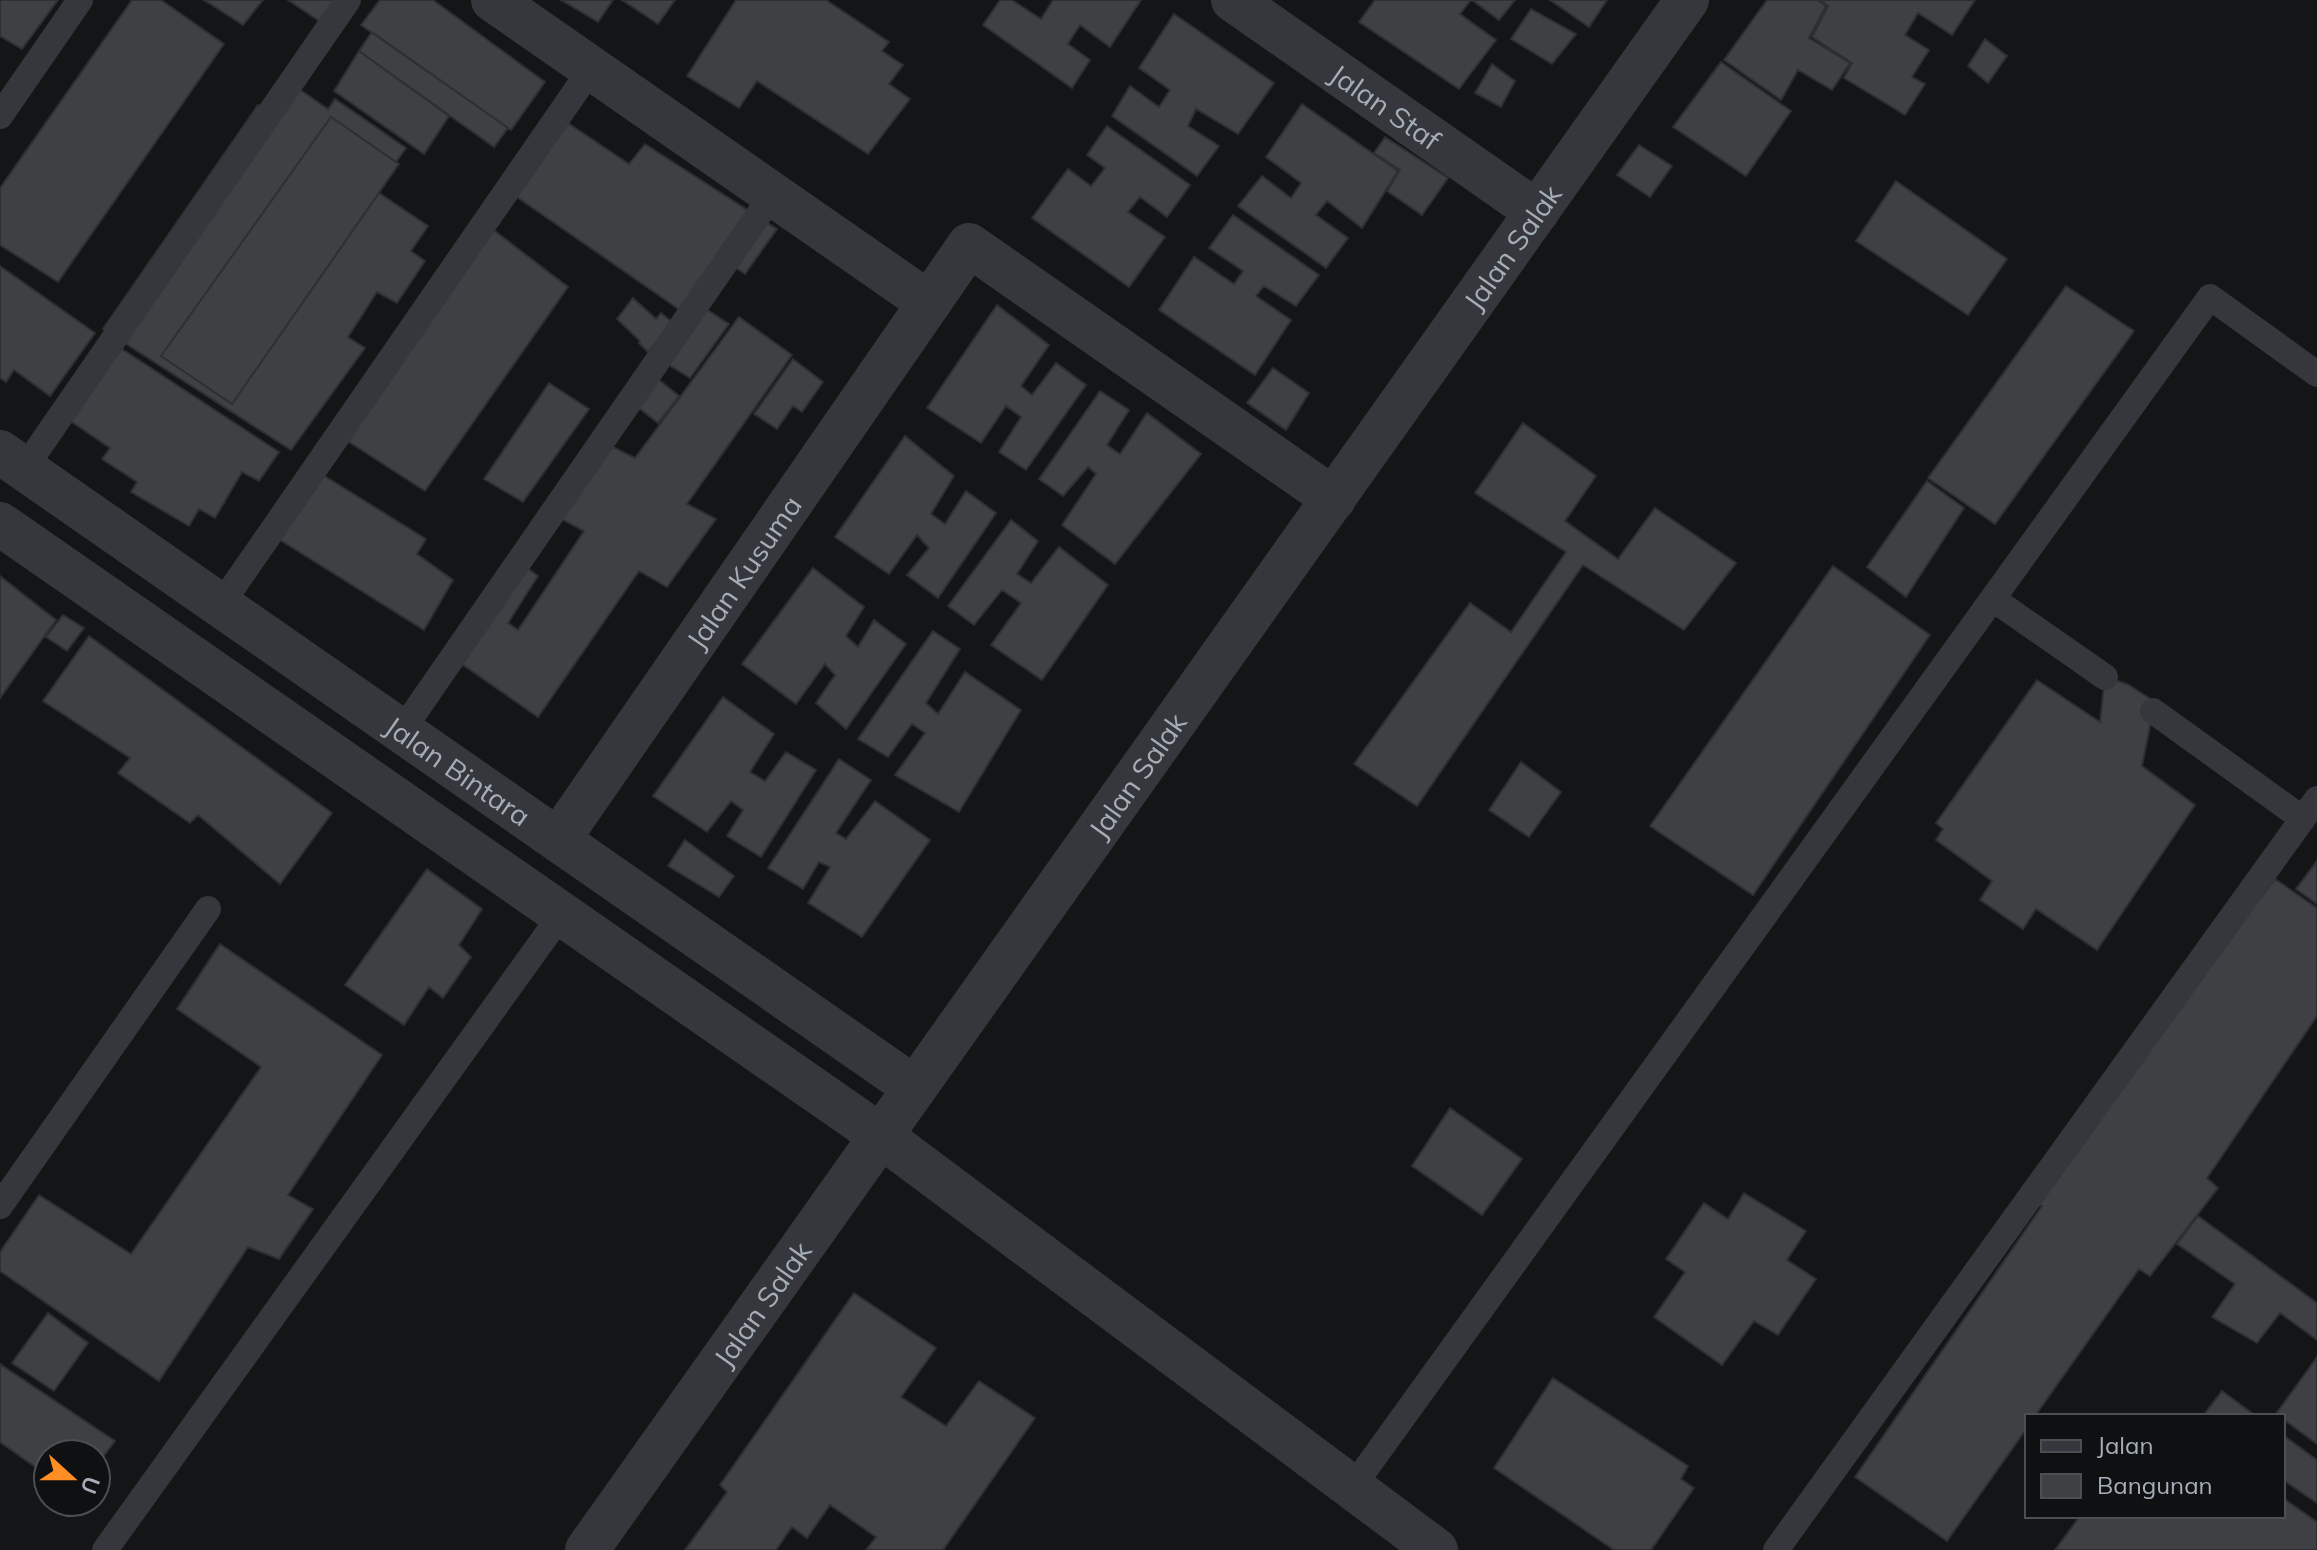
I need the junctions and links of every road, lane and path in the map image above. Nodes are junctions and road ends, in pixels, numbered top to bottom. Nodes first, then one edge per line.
1 (80, 0) edge
2 (348, 0) edge
3 (493, 0) edge
4 (1233, 0) edge
5 (1687, 0) edge
6 (591, 69) junction
7 (0, 116) edge
8 (773, 194) junction
9 (1537, 212) junction
10 (929, 303) junction
11 (2317, 374) edge
12 (12, 461) edge
13 (1334, 499) junction
14 (0, 524) edge
15 (1993, 599) junction
16 (220, 606) junction
17 (2105, 677) dead end
18 (2153, 711) dead end
19 (401, 732) junction
20 (2310, 809) edge
21 (558, 840) junction
22 (208, 909) dead end
23 (561, 915) junction
24 (915, 1088) junction
25 (881, 1136) junction
26 (0, 1206) edge
27 (1352, 1488) junction
28 (105, 1550) edge
29 (587, 1550) edge
30 (1436, 1550) edge
31 (1776, 1550) edge

1 - 7 lane
2 - 12 lane
3 - 6 street
4 - 9 street, Jalan Staf
5 - 9 street, Jalan Salak
6 - 8 street
6 - 16 lane
8 - 10 street
8 - 19 lane
9 - 13 street, Jalan Salak
10 - 13 street, Jalan Kusuma
10 - 21 street, Jalan Kusuma
11 - 15 lane
12 - 16 street, Jalan Bintara
13 - 24 street, Jalan Salak
14 - 23 street
15 - 17 lane
15 - 27 lane
16 - 19 street, Jalan Bintara
18 - 20 lane
19 - 21 street, Jalan Bintara
20 - 31 lane
21 - 24 street, Jalan Bintara
22 - 26 lane
23 - 25 street
23 - 28 lane
24 - 25 street, Jalan Salak
25 - 27 street
25 - 29 street, Jalan Salak
27 - 30 street

